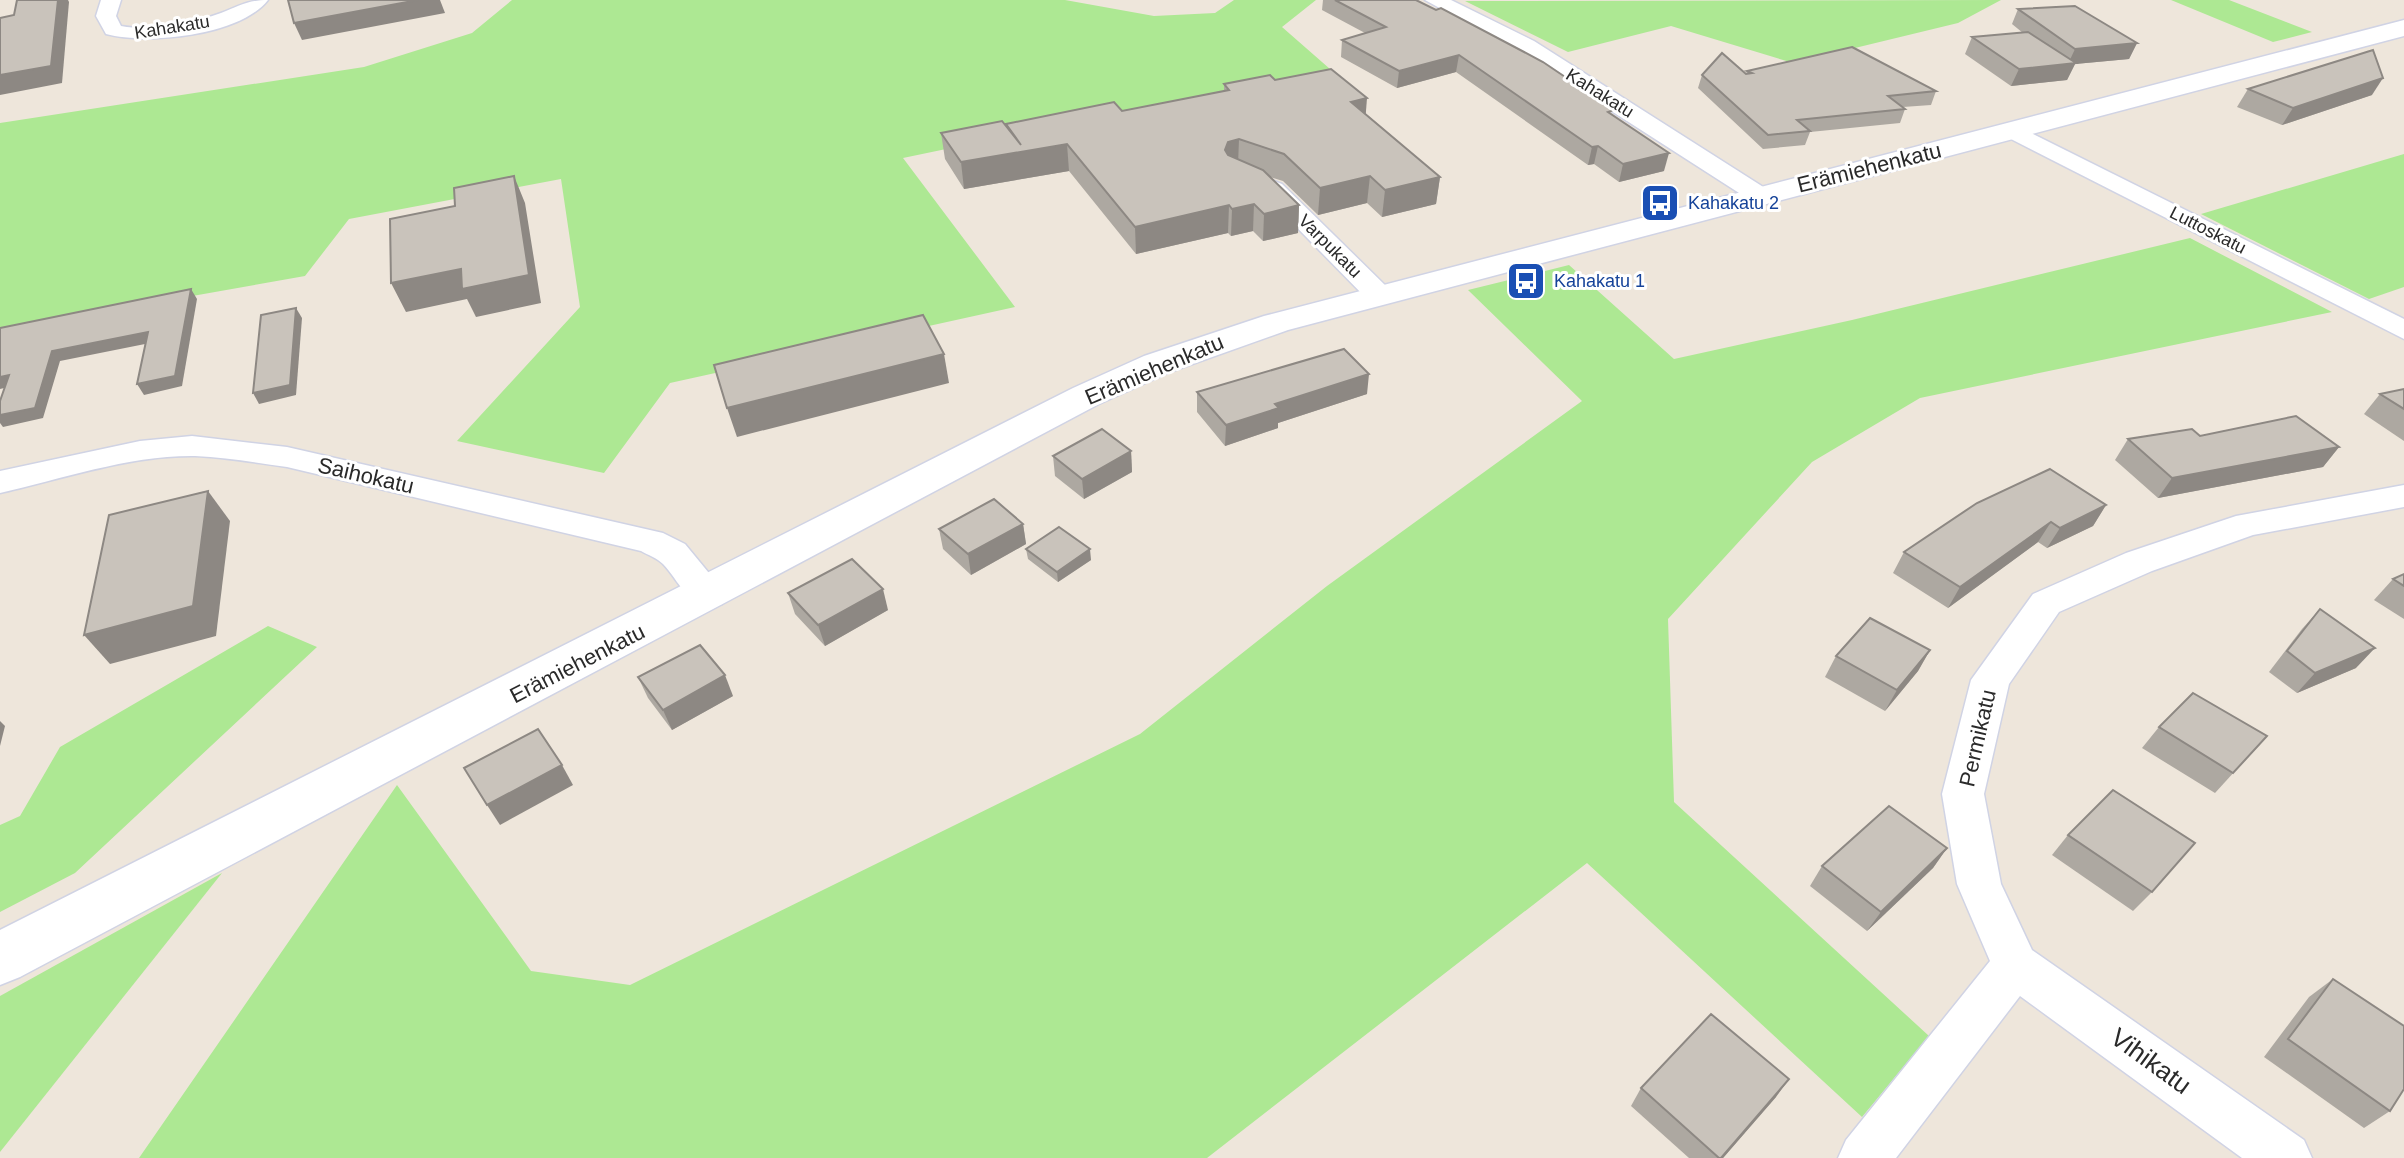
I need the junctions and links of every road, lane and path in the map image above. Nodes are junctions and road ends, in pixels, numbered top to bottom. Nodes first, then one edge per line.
1 (111, 0) edge
2 (258, 0) edge
3 (1435, 0) edge
4 (2404, 28) edge
5 (2013, 131) junction
6 (1239, 175) edge
7 (1759, 195) junction
8 (1379, 295) junction
9 (2404, 330) edge
10 (0, 482) edge
11 (2404, 496) edge
12 (709, 595) junction
13 (0, 959) edge
14 (2015, 965) junction
15 (1864, 1158) edge
16 (2286, 1158) edge

1 - 2 street, Kahakatu
3 - 7 street, Kahakatu
4 - 5 street, Erämiehenkatu
5 - 7 street, Erämiehenkatu
5 - 9 street, Luttoskatu
6 - 8 street, Varpukatu
7 - 8 street, Erämiehenkatu
8 - 12 street, Erämiehenkatu
10 - 12 street, Saihokatu
11 - 14 street, Permikatu
12 - 13 street, Erämiehenkatu
14 - 15 street
14 - 16 street, Vihikatu

